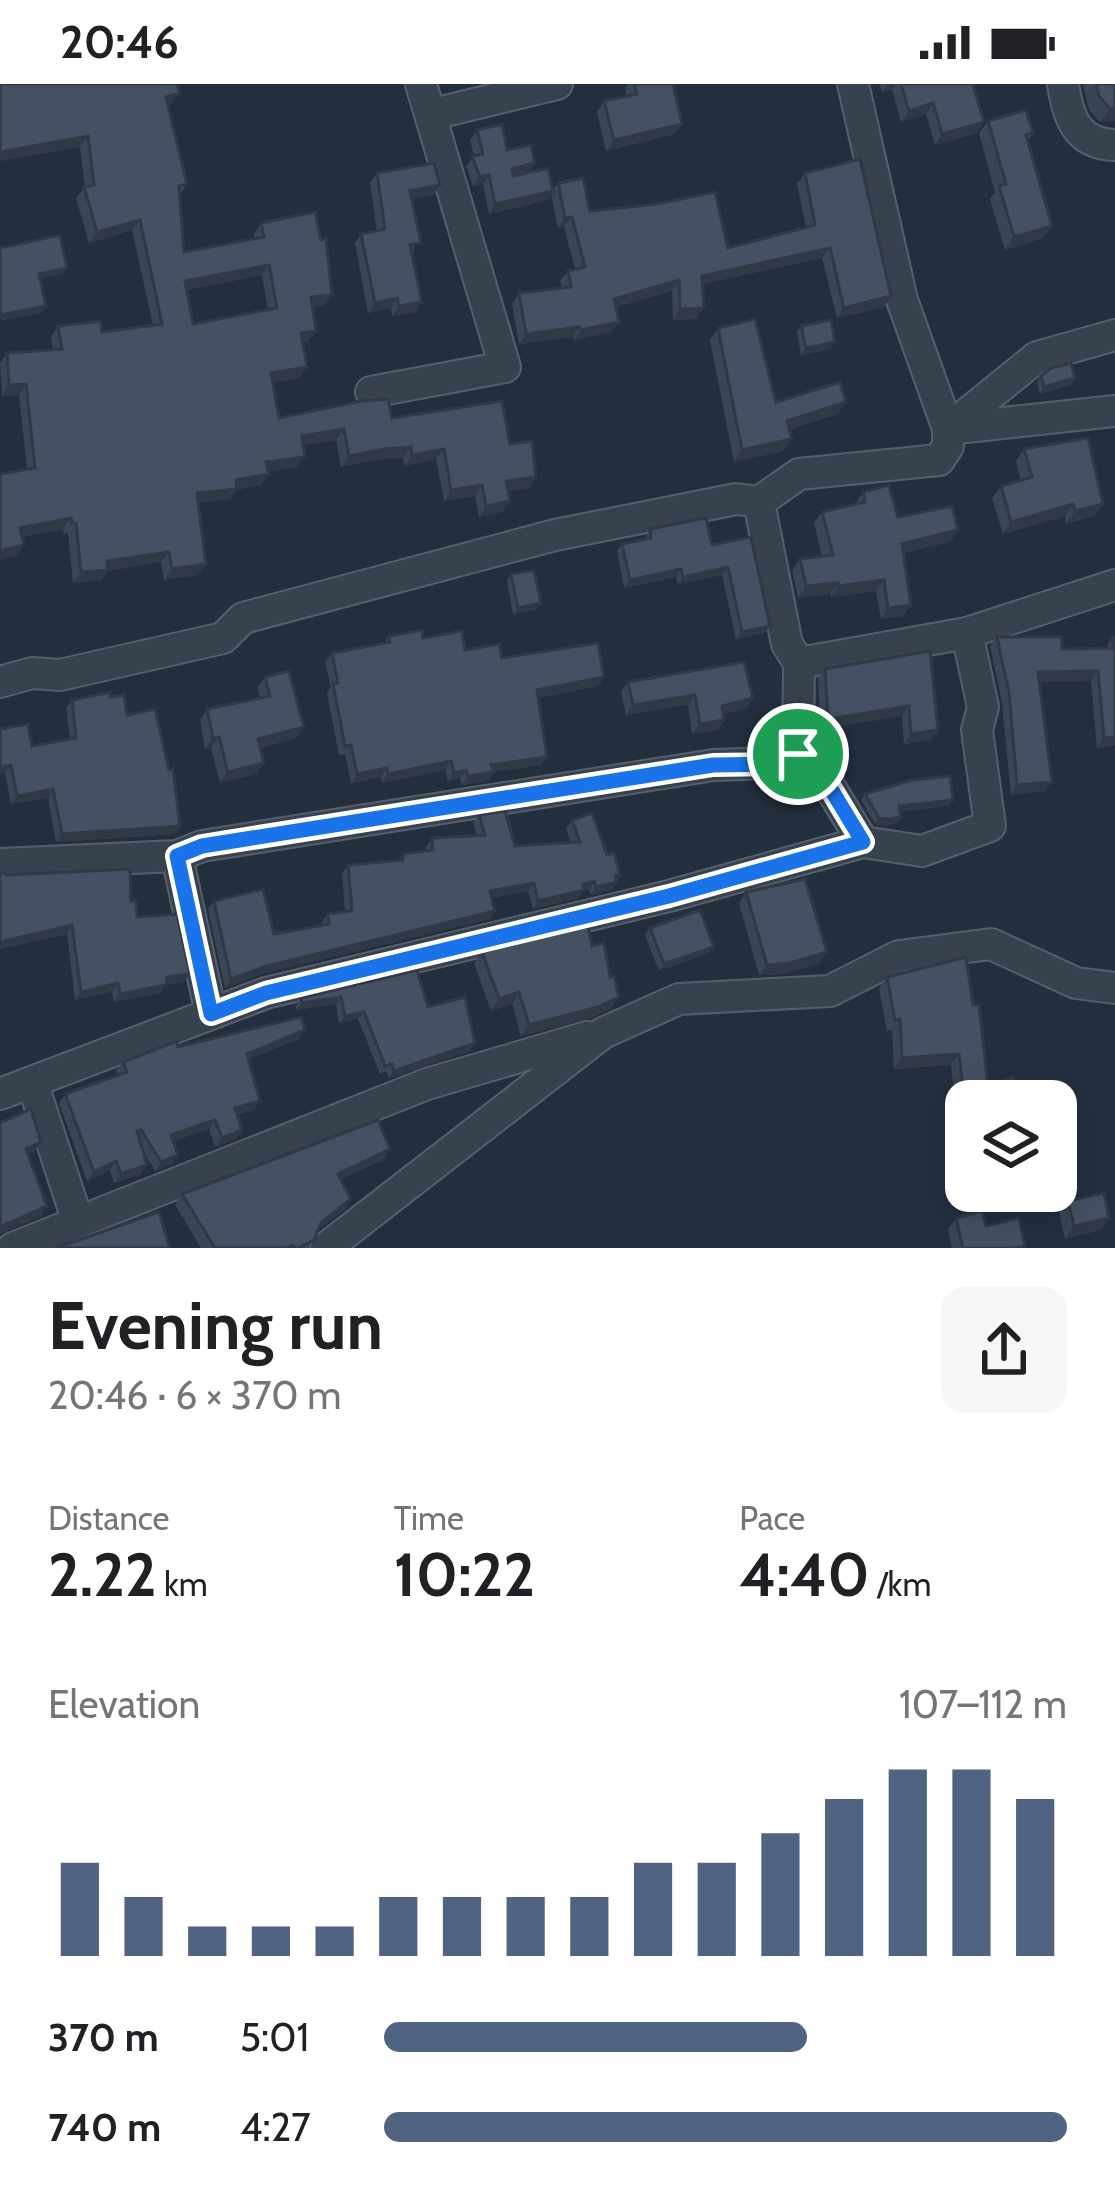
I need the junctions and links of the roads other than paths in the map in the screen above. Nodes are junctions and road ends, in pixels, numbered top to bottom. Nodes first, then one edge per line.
1 (421, 84) edge
2 (557, 84) edge
3 (853, 84) edge
4 (1064, 84) edge
5 (433, 114) junction
6 (1115, 145) edge
7 (1115, 335) edge
8 (371, 392) dead end
9 (1115, 411) edge
10 (948, 429) junction
11 (759, 502) junction
12 (1115, 585) edge
13 (967, 633) junction
14 (799, 663) junction
15 (0, 682) edge
16 (798, 754) junction
17 (863, 842) junction
18 (177, 856) junction
19 (0, 864) edge
20 (1076, 983) junction
21 (1115, 988) edge
22 (1115, 1007) edge
23 (211, 1014) junction
24 (603, 1033) junction
25 (32, 1082) junction
26 (0, 1094) edge
27 (79, 1222) junction
28 (13, 1248) edge
29 (326, 1248) edge

1 - 5 street
2 - 5 street
3 - 10 street
4 - 6 street
5 - 8 street
7 - 10 street
9 - 10 street
10 - 11 street
11 - 14 street
11 - 15 street
12 - 13 street
13 - 14 street
13 - 17 street
14 - 16 street
16 - 17 street
16 - 18 street
17 - 23 street
18 - 19 street
18 - 23 street
20 - 21 street
20 - 22 street
20 - 24 street
23 - 25 street
24 - 27 street
24 - 29 street
25 - 26 street
25 - 27 street
27 - 28 street

